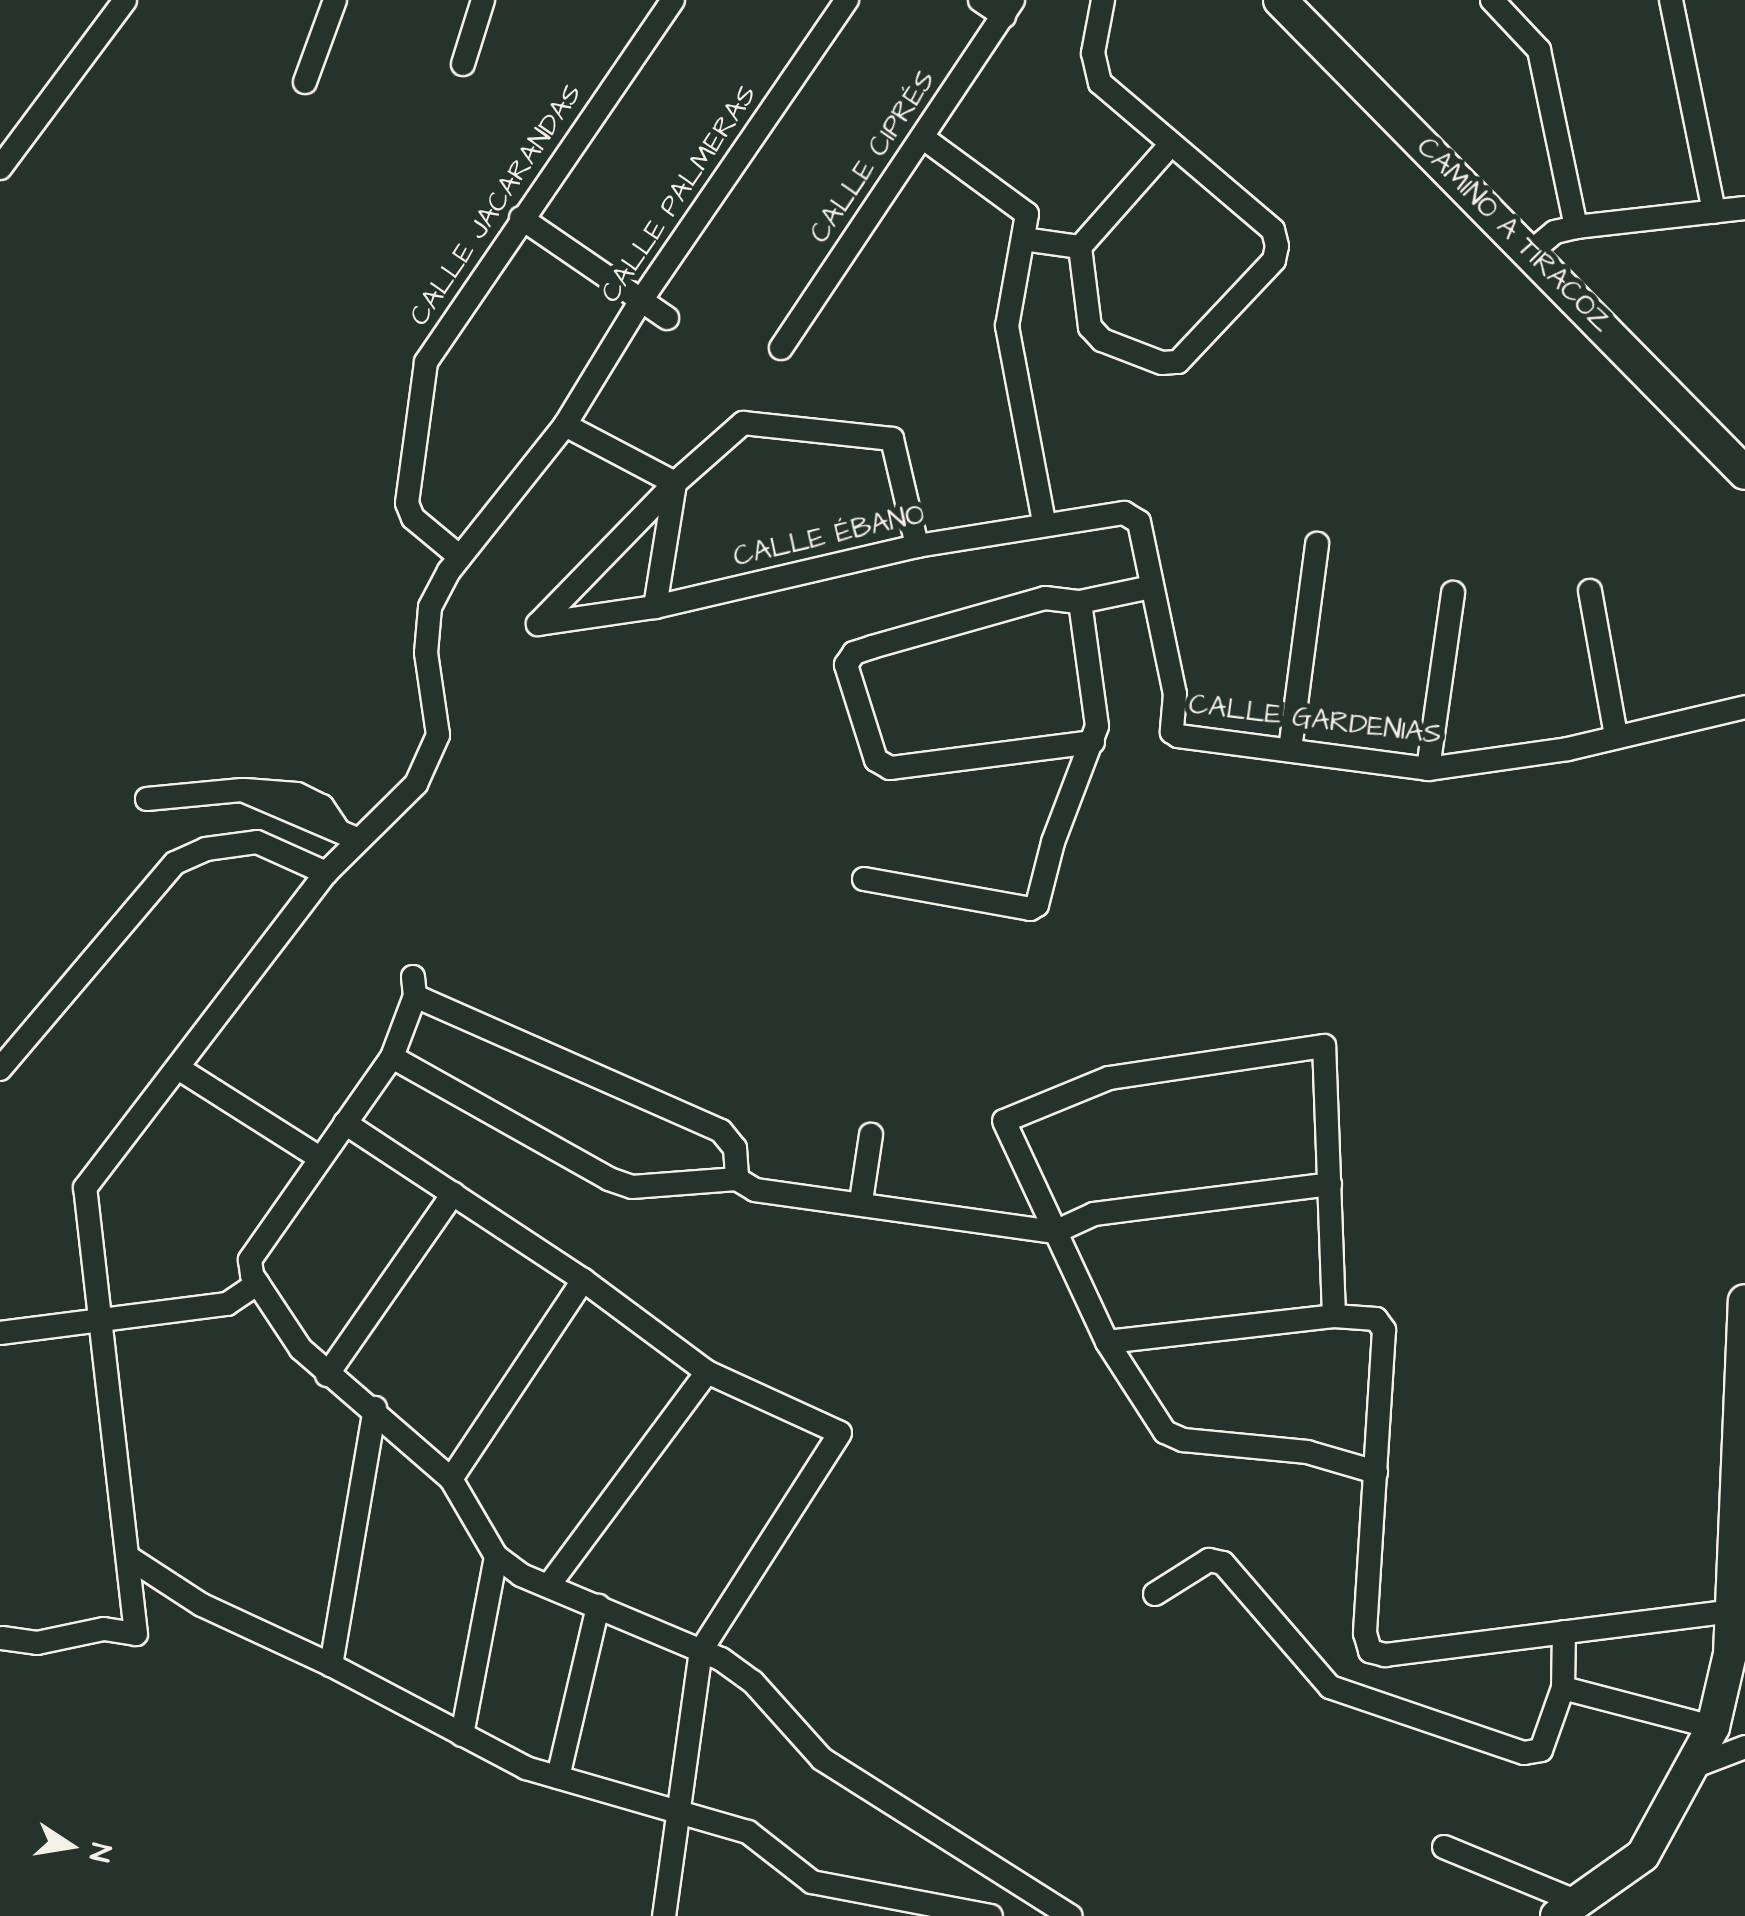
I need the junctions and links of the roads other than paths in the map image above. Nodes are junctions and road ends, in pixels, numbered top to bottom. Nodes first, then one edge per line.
1 (125, 0) edge
2 (335, 0) edge
3 (484, 0) edge
4 (673, 0) edge
5 (848, 0) edge
6 (980, 0) edge
7 (1102, 0) edge
8 (1280, 0) edge
9 (1492, 0) edge
10 (1671, 0) edge
11 (1008, 8) edge
12 (463, 64) dead end
13 (305, 82) dead end
14 (922, 138) junction
15 (1171, 144) junction
16 (0, 168) edge
17 (1745, 208) edge
18 (1714, 212) junction
19 (521, 218) junction
20 (1576, 226) junction
21 (1023, 239) junction
22 (1080, 247) junction
23 (1532, 252) junction
24 (642, 299) junction
25 (667, 318) dead end
26 (781, 348) dead end
27 (566, 425) junction
28 (1745, 473) edge
29 (675, 483) junction
30 (1044, 522) junction
31 (1318, 544) dead end
32 (917, 546) junction
33 (460, 557) junction
34 (1152, 587) junction
35 (1590, 591) dead end
36 (1453, 593) dead end
37 (1080, 602) junction
38 (656, 607) junction
39 (1745, 707) edge
40 (1616, 736) junction
41 (1092, 742) junction
42 (1290, 750) junction
43 (1428, 769) junction
44 (147, 799) dead end
45 (359, 840) junction
46 (326, 873) junction
47 (864, 879) dead end
48 (392, 1057) junction
49 (178, 1068) junction
50 (0, 1069) edge
51 (345, 1123) junction
52 (871, 1135) dead end
53 (320, 1158) junction
54 (737, 1179) junction
55 (1330, 1184) junction
56 (453, 1194) junction
57 (861, 1201) junction
58 (1055, 1232) junction
59 (583, 1280) junction
60 (258, 1283) junction
61 (1745, 1301) edge
62 (1334, 1316) junction
63 (100, 1321) junction
64 (0, 1333) edge
65 (1107, 1342) junction
66 (708, 1372) junction
67 (328, 1375) junction
68 (374, 1408) junction
69 (1740, 1447) edge
70 (1376, 1472) junction
71 (451, 1479) junction
72 (496, 1556) junction
73 (128, 1557) junction
74 (549, 1585) junction
75 (1155, 1594) dead end
76 (598, 1606) junction
77 (1731, 1611) junction
78 (1, 1632) edge
79 (1564, 1632) junction
80 (702, 1650) junction
81 (331, 1665) junction
82 (1563, 1688) junction
83 (1713, 1727) junction
84 (462, 1735) junction
85 (1745, 1747) edge
86 (1692, 1767) junction
87 (558, 1777) junction
88 (680, 1809) junction
89 (1444, 1847) dead end
90 (1570, 1910) edge
91 (664, 1916) edge
92 (991, 1916) edge
93 (1070, 1916) edge

1 - 16 street
2 - 13 street
3 - 12 street
4 - 19 street, CALLE JACARANDAS
5 - 24 street, CALLE PALMERAS
6 - 11 street
7 - 15 street
8 - 23 street, CAMINO A TIRACOZ
9 - 20 street
10 - 18 street
11 - 14 street, CALLE CIPRÉS
14 - 21 street
14 - 26 street, CALLE CIPRÉS
15 - 22 street
15 - 22 street
17 - 18 street
18 - 20 street
19 - 24 street
19 - 33 street, CALLE JACARANDAS
20 - 23 street
21 - 22 street
21 - 30 street
23 - 28 street, CAMINO A TIRACOZ
24 - 25 street
24 - 27 street, CALLE PALMERAS
27 - 29 street
27 - 33 street, CALLE PALMERAS
29 - 32 street
29 - 38 street
29 - 38 street, CALLE ÉBANO
30 - 32 street, CALLE ÉBANO
30 - 34 street, CALLE ÉBANO
31 - 42 street
32 - 38 street, CALLE ÉBANO
33 - 45 street, CALLE PALMERAS
34 - 37 street
34 - 42 street, CALLE GARDENIAS
35 - 40 street
36 - 43 street
37 - 41 street
37 - 41 street
39 - 40 street, CALLE GARDENIAS
40 - 43 street, CALLE GARDENIAS
41 - 47 street
42 - 43 street, CALLE GARDENIAS
44 - 45 street
45 - 46 street, CALLE PALMERAS
46 - 49 street, CALLE PALMERAS
46 - 50 street
48 - 51 street
48 - 54 street
48 - 54 street
49 - 53 street
49 - 63 street, CALLE PALMERAS
51 - 53 street
51 - 56 street
52 - 57 street
53 - 60 street
54 - 57 street
55 - 58 street
55 - 58 street
55 - 62 street
56 - 59 street
56 - 67 street
57 - 58 street
58 - 65 street
59 - 66 street
59 - 71 street
60 - 63 street
60 - 67 street
61 - 69 street
62 - 65 street
62 - 70 street
63 - 64 street
63 - 73 street, CALLE PALMERAS
65 - 70 street
66 - 74 street
66 - 80 street
67 - 68 street
68 - 71 street
68 - 81 street
69 - 77 street
70 - 79 street
71 - 72 street
72 - 74 street
72 - 84 street
73 - 78 street, CALLE PALMERAS
73 - 81 street
74 - 76 street
75 - 82 street
76 - 80 street
76 - 87 street
77 - 79 street
77 - 83 street
79 - 82 street
80 - 88 street
80 - 93 street
81 - 84 street
82 - 83 street
83 - 86 street
84 - 87 street
85 - 86 street
86 - 90 street
87 - 88 street
88 - 91 street
88 - 92 street
89 - 90 street

